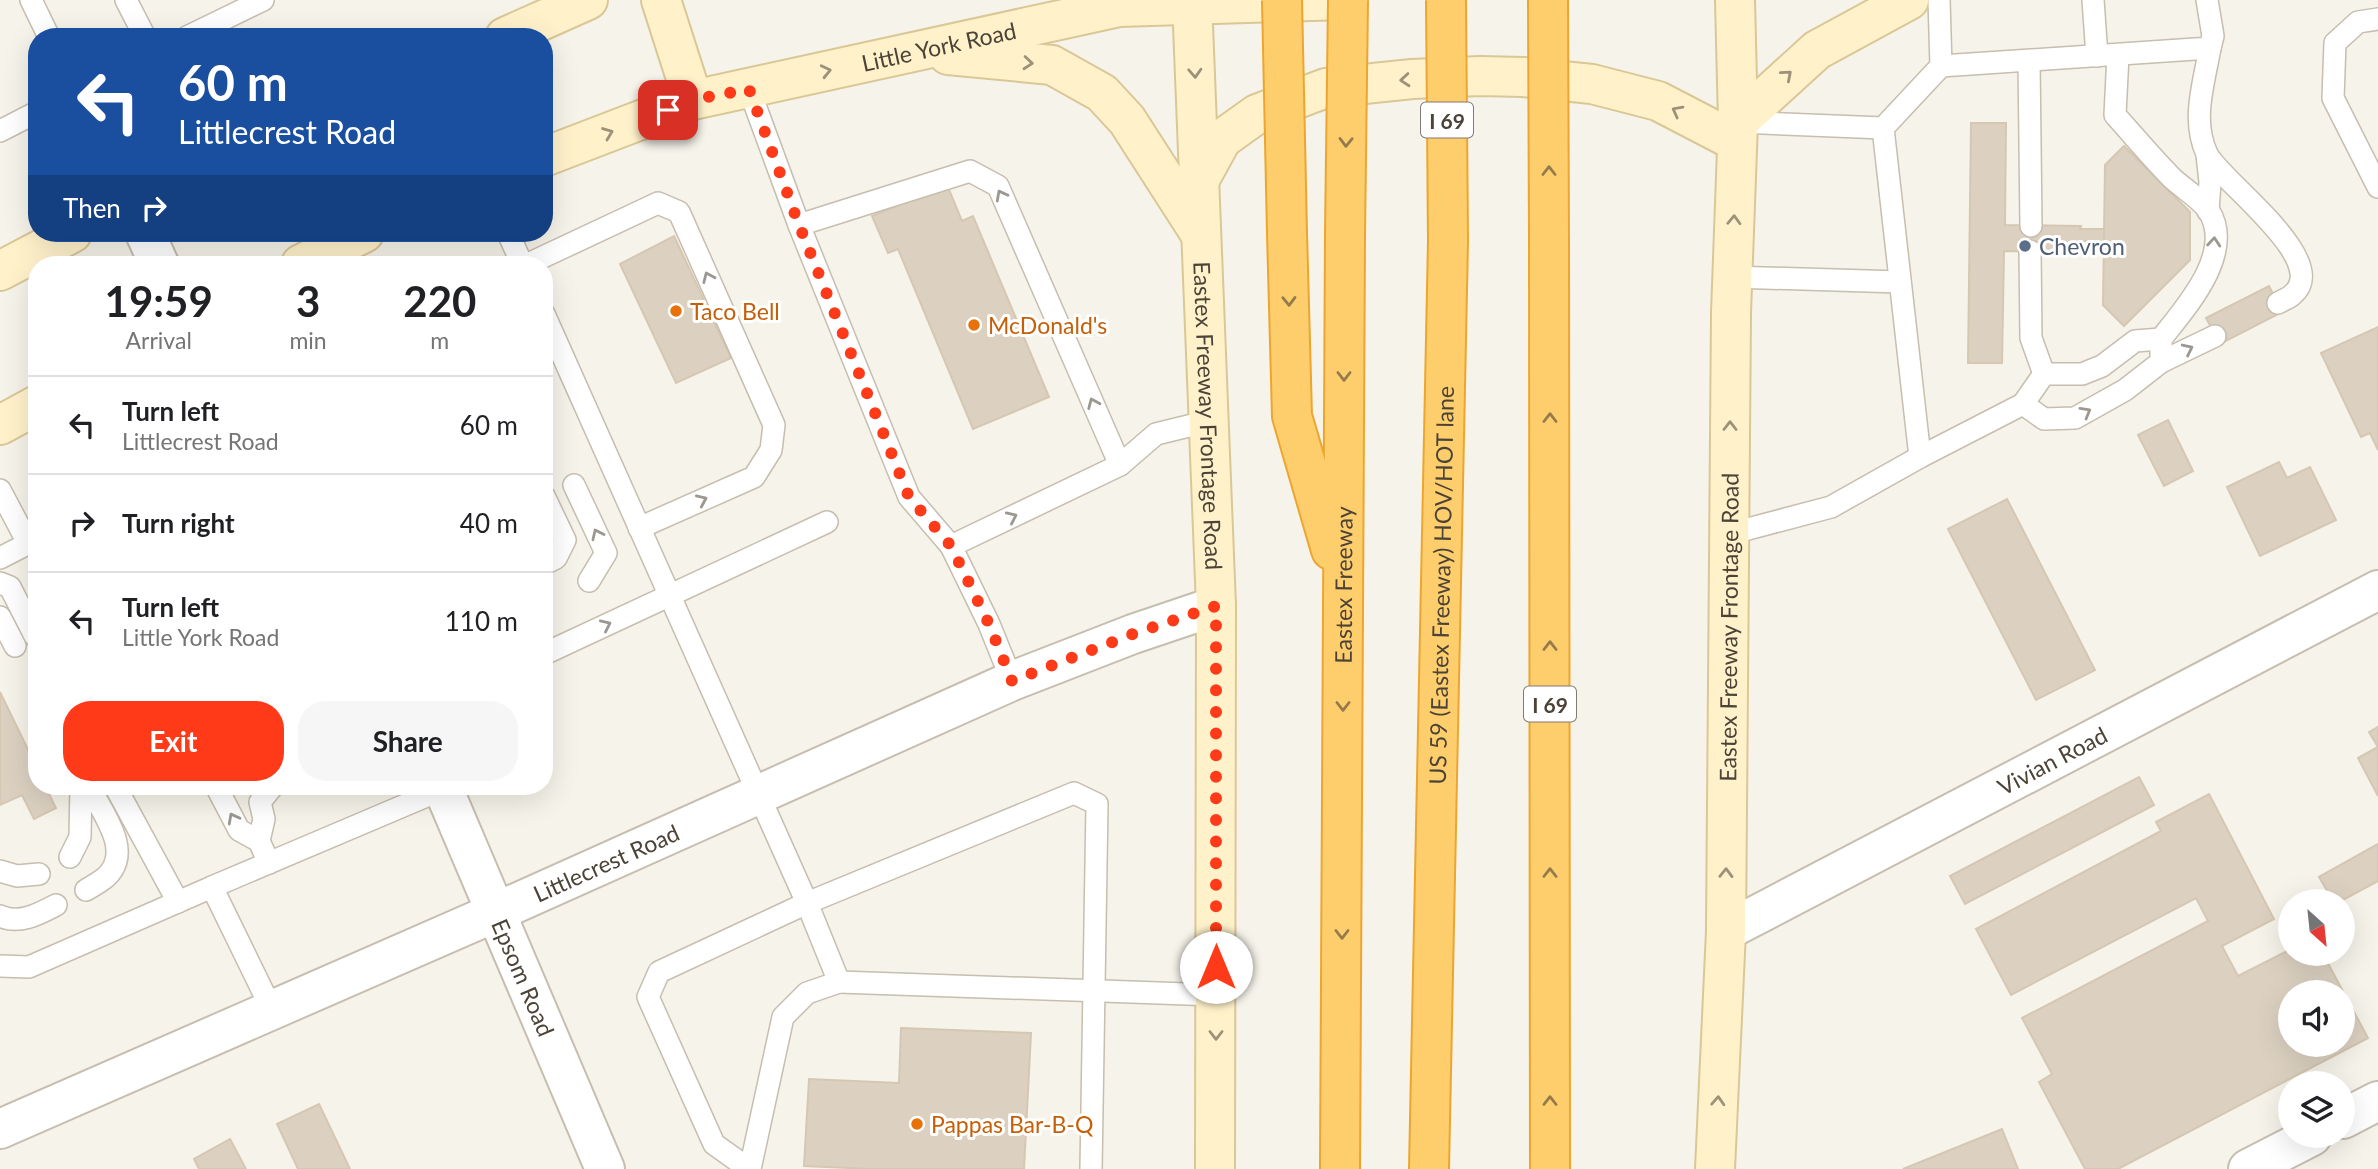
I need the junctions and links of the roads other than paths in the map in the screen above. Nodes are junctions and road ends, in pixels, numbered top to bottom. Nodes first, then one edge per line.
1 (31, 0) edge
2 (126, 0) edge
3 (263, 0) edge
4 (588, 0) edge
5 (662, 0) edge
6 (1282, 0) edge
7 (1346, 0) edge
8 (1446, 0) edge
9 (1548, 0) edge
10 (1735, 0) edge
11 (1909, 0) edge
12 (1938, 0) edge
13 (2093, 0) edge
14 (2207, 0) edge
15 (1193, 3) edge
16 (2378, 19) edge
17 (45, 28) edge
18 (140, 28) edge
19 (205, 28) edge
20 (525, 28) edge
21 (2210, 48) junction
22 (911, 52) junction
23 (2108, 55) junction
24 (2029, 61) junction
25 (1941, 66) junction
26 (749, 89) junction
27 (693, 100) junction
28 (28, 117) edge
29 (1883, 128) junction
30 (0, 131) edge
31 (1738, 132) junction
32 (553, 154) edge
33 (2207, 155) junction
34 (1200, 179) junction
35 (2378, 187) edge
36 (2208, 211) junction
37 (799, 225) junction
38 (2031, 226) dead end
39 (1202, 237) junction
40 (55, 242) edge
41 (346, 242) edge
42 (2030, 251) dead end
43 (28, 256) edge
44 (28, 256) edge
45 (317, 256) edge
46 (545, 256) edge
47 (0, 271) edge
48 (1732, 277) junction
49 (1900, 282) junction
50 (2278, 303) dead end
51 (2215, 336) dead end
52 (553, 339) edge
53 (2161, 339) junction
54 (2161, 362) junction
55 (2044, 374) junction
56 (2023, 404) junction
57 (28, 410) edge
58 (1209, 421) junction
59 (0, 425) edge
60 (1920, 457) junction
61 (1120, 466) junction
62 (574, 485) dead end
63 (0, 490) edge
64 (553, 515) edge
65 (827, 522) dead end
66 (639, 528) junction
67 (28, 533) edge
68 (1729, 534) junction
69 (28, 544) edge
70 (951, 546) junction
71 (0, 558) edge
72 (553, 560) edge
73 (589, 581) dead end
74 (0, 583) edge
75 (1343, 589) junction
76 (2378, 590) edge
77 (669, 594) junction
78 (1216, 606) junction
79 (0, 617) edge
80 (28, 621) edge
81 (15, 646) dead end
82 (553, 650) edge
83 (1012, 681) junction
84 (80, 795) edge
85 (94, 795) edge
86 (121, 795) edge
87 (221, 795) edge
88 (266, 795) edge
89 (424, 795) edge
90 (445, 795) edge
91 (758, 795) junction
92 (259, 841) junction
93 (70, 857) dead end
94 (269, 863) junction
95 (0, 871) edge
96 (39, 874) dead end
97 (212, 887) junction
98 (86, 890) dead end
99 (177, 902) junction
100 (807, 903) junction
101 (56, 905) dead end
102 (494, 913) junction
103 (0, 916) edge
104 (1726, 931) junction
105 (0, 966) edge
106 (839, 982) junction
107 (1094, 991) junction
108 (1216, 995) junction
109 (272, 1010) junction
110 (2378, 1101) edge
111 (2355, 1113) edge
112 (0, 1129) edge
113 (2289, 1148) edge
114 (605, 1169) edge
115 (750, 1169) edge
116 (1091, 1169) edge
117 (1215, 1169) edge
118 (1340, 1169) edge
119 (1429, 1169) edge
120 (1550, 1169) edge
121 (1715, 1169) edge
122 (2248, 1169) edge

1 - 17 lane
2 - 18 lane
3 - 19 lane
4 - 20 main road
5 - 27 main road
6 -> 75 highway, bridge
7 - 15 main road, Little York Road
7 -> 75 highway, Eastex Freeway, bridge
8 - 119 highway, US 59 (Eastex Freeway) HOV/HOT lane / I 69, bridge
120 -> 9 highway, I 69, bridge
10 - 31 main road, Eastex Freeway Frontage Road
31 -> 11 main road
12 - 25 lane
13 - 23 lane
14 - 21 lane
15 - 22 main road, Little York Road
15 -> 34 main road, Eastex Freeway Frontage Road
16 - 35 lane
21 - 23 lane
21 - 33 lane
26 -> 22 main road, Little York Road
22 -> 39 main road
23 - 24 lane
23 - 36 lane
24 - 25 lane
24 - 38 lane
25 - 29 lane
26 - 27 main road, Little York Road
26 - 37 lane
32 -> 27 main road, Little York Road
28 - 30 lane
29 - 31 lane
29 - 49 lane
31 -> 34 main road
48 -> 31 main road, Eastex Freeway Frontage Road
33 - 36 lane
33 - 50 lane
34 - 39 main road, Eastex Freeway Frontage Road
53 -> 36 lane
61 -> 37 lane
37 - 70 lane
39 - 58 main road, Eastex Freeway Frontage Road
40 - 43 main road
41 - 45 main road
42 - 55 lane
44 - 47 main road
66 -> 46 lane
48 - 49 lane
68 -> 48 main road, Eastex Freeway Frontage Road
49 - 60 lane
54 -> 51 lane
52 - 66 lane
53 - 54 lane
53 - 55 lane
56 -> 54 lane
55 - 56 lane
56 - 60 lane
57 - 59 main road
58 - 61 lane
58 - 78 main road, Eastex Freeway Frontage Road
60 - 68 lane
70 -> 61 lane
73 -> 62 lane
63 - 67 lane
64 - 72 lane
65 - 77 lane
66 - 77 lane
104 -> 68 main road, Eastex Freeway Frontage Road
69 - 71 lane
70 - 83 lane
74 - 80 lane
75 -> 118 highway, Eastex Freeway
76 - 104 street, Vivian Road
82 -> 77 lane
77 - 91 lane
78 - 83 street, Littlecrest Road
78 - 108 main road, Eastex Freeway Frontage Road
79 - 81 lane
83 - 91 street, Littlecrest Road
84 - 93 lane
85 - 98 lane
86 - 99 lane
92 -> 87 lane
88 - 92 lane
89 - 94 lane
90 - 102 street, Epsom Road
91 - 100 lane
91 - 102 street, Littlecrest Road
92 - 94 lane
94 - 97 lane
95 - 96 lane
97 - 99 lane
97 - 109 lane
99 - 105 lane
100 - 106 lane
100 - 107 lane
100 - 115 lane
101 - 103 lane
102 - 109 street, Littlecrest Road
102 - 114 street, Epsom Road
121 -> 104 main road, Eastex Freeway Frontage Road
106 - 107 lane
106 - 115 lane
107 - 108 lane
107 - 116 lane
108 -> 117 main road, Eastex Freeway Frontage Road
109 - 112 street, Littlecrest Road
110 - 111 street
113 - 122 street

